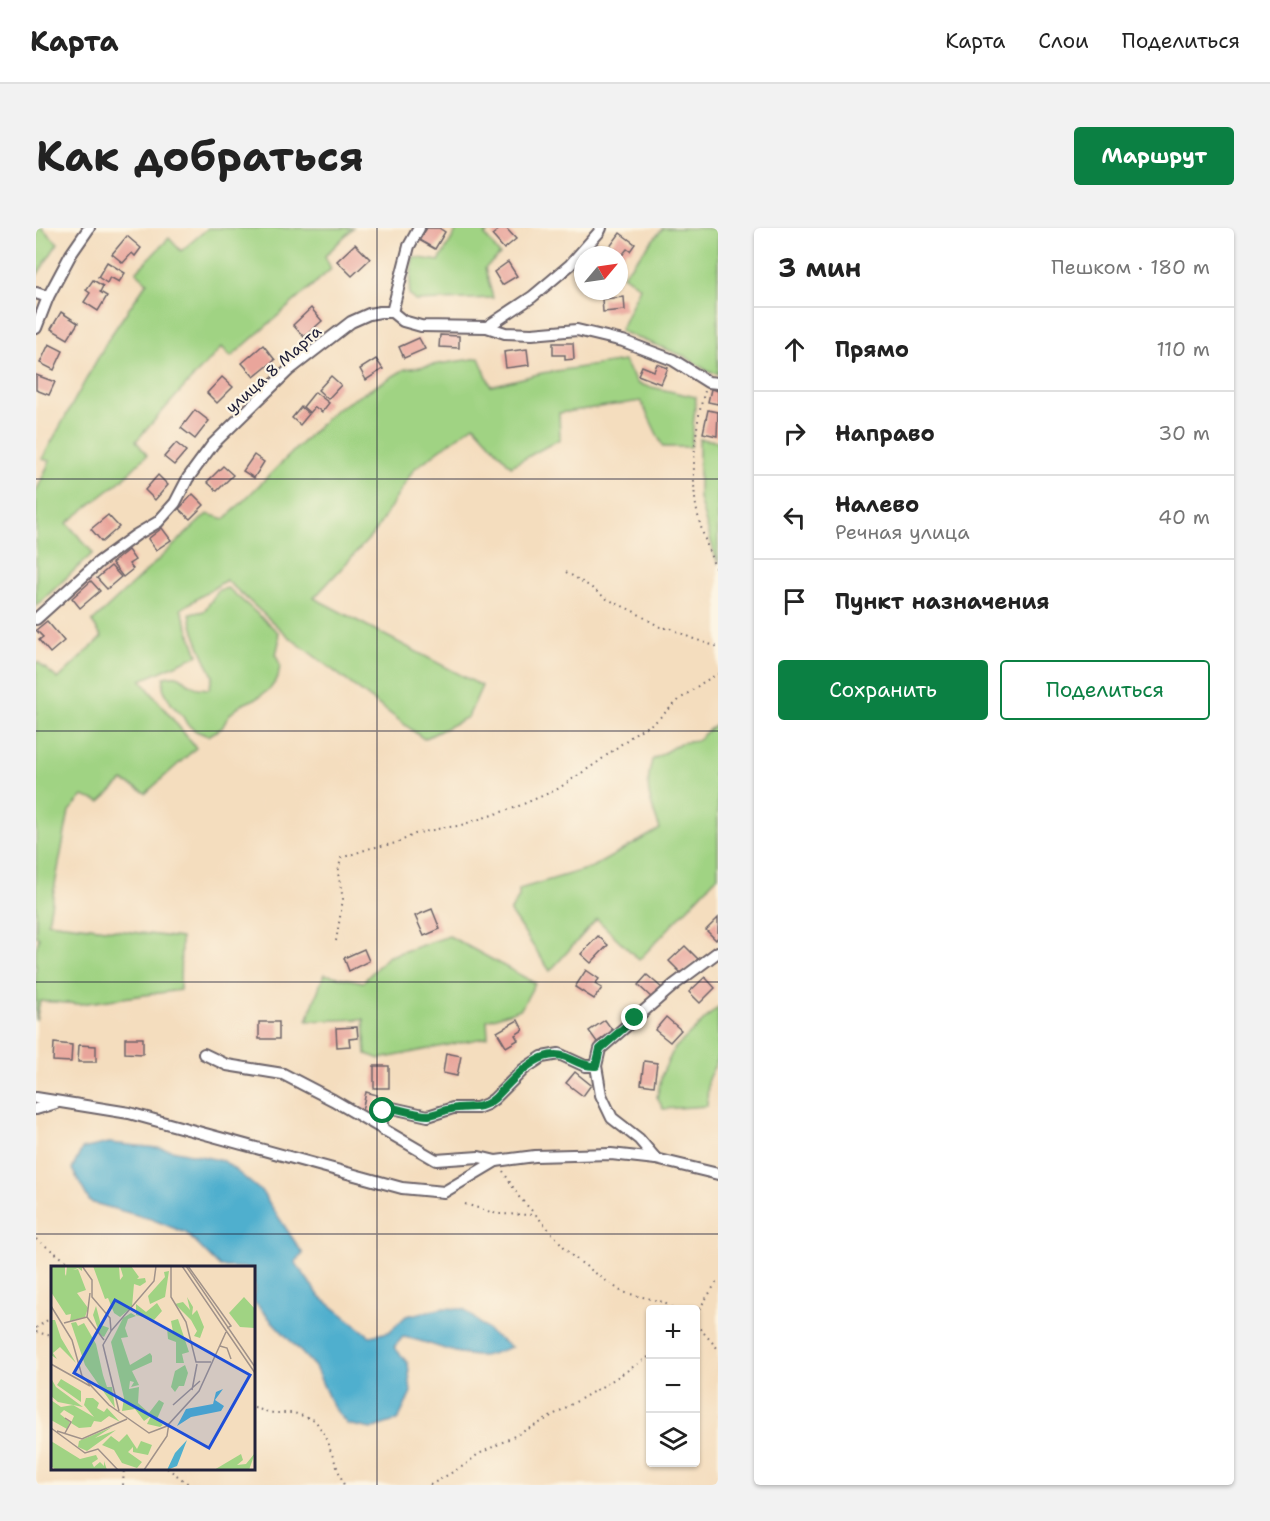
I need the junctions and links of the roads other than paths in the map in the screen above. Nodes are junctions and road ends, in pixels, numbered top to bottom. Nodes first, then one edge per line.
1 (90, 228) edge
2 (419, 228) edge
3 (601, 228) edge
4 (36, 293) edge
5 (48, 297) junction
6 (392, 312) junction
7 (487, 327) junction
8 (36, 328) edge
9 (713, 382) edge
10 (36, 619) edge
11 (718, 952) edge
12 (204, 1054) dead end
13 (596, 1066) junction
14 (36, 1098) edge
15 (57, 1102) junction
16 (36, 1109) edge
17 (383, 1130) junction
18 (656, 1159) junction
19 (496, 1161) junction
20 (718, 1174) edge

1 - 5 street
2 - 6 street
3 - 7 street
4 - 5 street
5 - 8 street
6 - 7 street
6 - 10 street, улица 8 Марта
7 - 9 street
11 - 13 street
12 - 17 street
13 - 17 street
13 - 18 street
14 - 15 street
15 - 16 street
15 - 19 street
17 - 19 street
18 - 19 street
18 - 20 street

